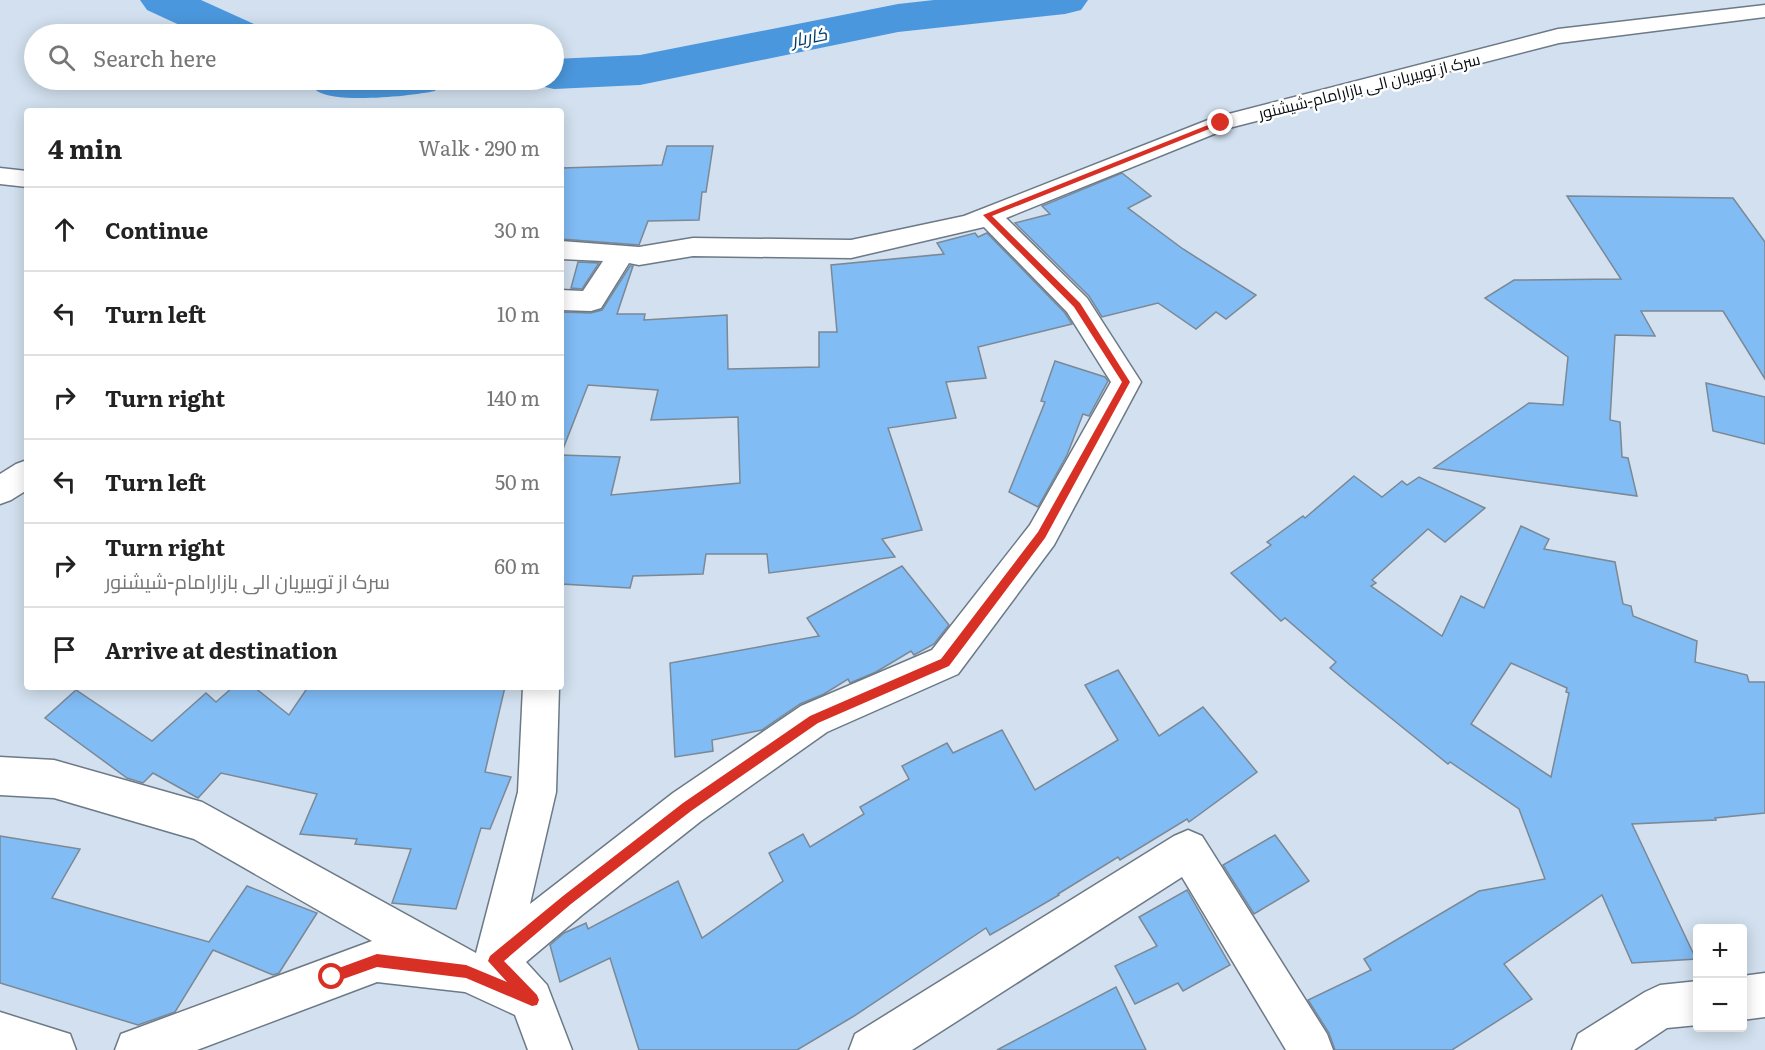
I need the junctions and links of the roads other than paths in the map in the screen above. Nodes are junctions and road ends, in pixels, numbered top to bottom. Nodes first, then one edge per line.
1 (1765, 11) edge
2 (0, 176) edge
3 (24, 179) edge
4 (987, 215) junction
5 (564, 250) edge
6 (622, 253) junction
7 (564, 300) edge
8 (24, 475) edge
9 (0, 491) edge
10 (541, 690) edge
11 (0, 776) edge
12 (480, 966) junction
13 (1765, 995) edge
14 (1747, 997) edge
15 (1693, 1004) edge
16 (0, 1034) edge
17 (54, 1050) edge
18 (137, 1050) edge
19 (550, 1050) edge
20 (871, 1050) edge
21 (1311, 1050) edge
22 (1594, 1050) edge

1 - 4 street, سرک از توبیریان الی بازارامام-شیشنور
2 - 3 street
4 - 6 street, سرک از توبیریان الی بازارامام-شیشنور
4 - 12 street
5 - 6 street, سرک از توبیریان الی بازارامام-شیشنور
6 - 7 street
8 - 9 street
10 - 12 street
11 - 12 street
12 - 18 street
12 - 19 street
13 - 14 street
15 - 22 street
16 - 17 street
20 - 21 street

